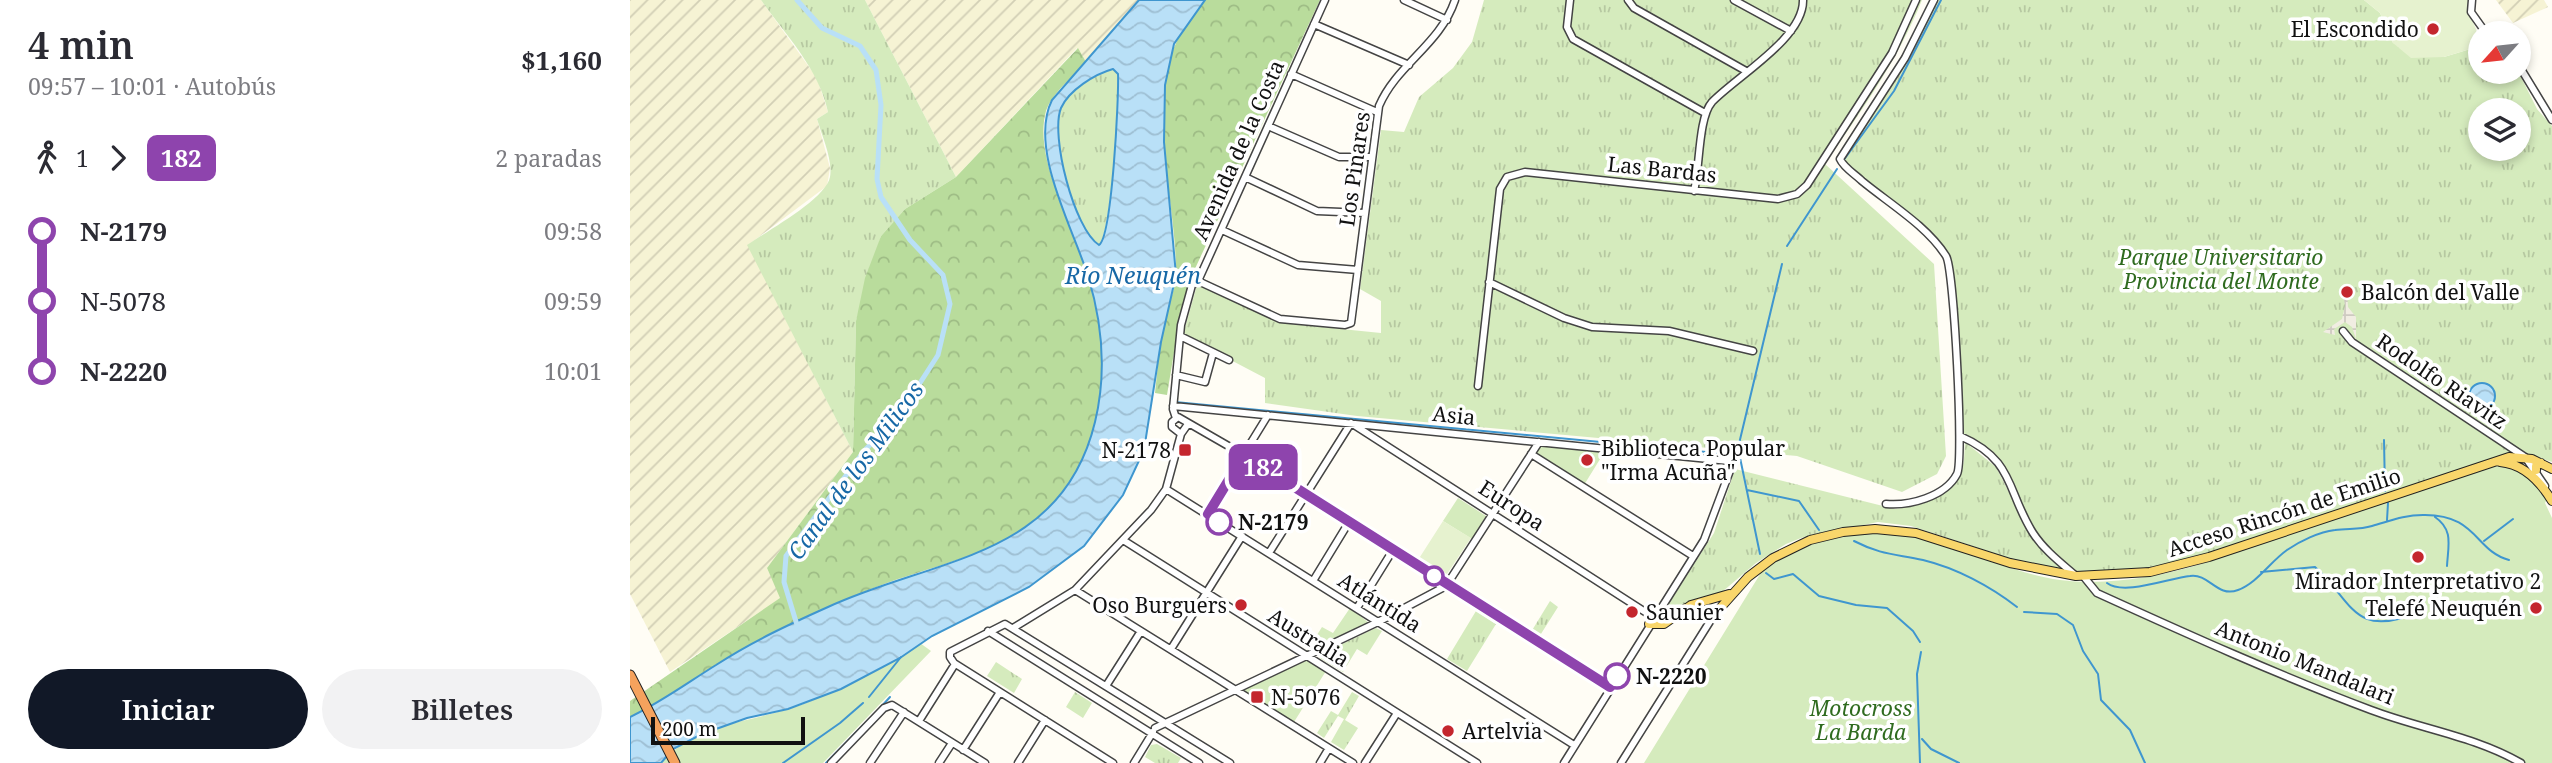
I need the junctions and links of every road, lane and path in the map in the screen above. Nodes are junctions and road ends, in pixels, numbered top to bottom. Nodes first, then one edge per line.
1 (1325, 0) edge
2 (1404, 0) edge
3 (1455, 0) edge
4 (1570, 0) edge
5 (1628, 0) edge
6 (1734, 0) edge
7 (1803, 0) edge
8 (1916, 0) edge
9 (1934, 0) edge
10 (2472, 0) edge
11 (1447, 20) junction
12 (2477, 21) edge
13 (1314, 24) junction
14 (1791, 31) junction
15 (1409, 65) junction
16 (1746, 71) junction
17 (1291, 74) junction
18 (2530, 84) edge
19 (1377, 112) junction
20 (1705, 113) junction
21 (2552, 120) edge
22 (1268, 126) junction
23 (1372, 157) junction
24 (1245, 177) junction
25 (1695, 191) junction
26 (1365, 213) junction
27 (1222, 230) junction
28 (1358, 270) junction
29 (1198, 281) junction
30 (1489, 282) junction
31 (2343, 331) dead end
32 (1180, 336) junction
33 (1753, 351) dead end
34 (1213, 353) junction
35 (1229, 360) dead end
36 (1176, 376) junction
37 (1478, 386) dead end
38 (1173, 406) junction
39 (1268, 415) junction
40 (1176, 418) junction
41 (1351, 423) junction
42 (1188, 424) junction
43 (1181, 433) junction
44 (1960, 436) junction
45 (1539, 442) junction
46 (2507, 445) junction
47 (1531, 454) junction
48 (1244, 455) junction
49 (2525, 457) junction
50 (2486, 464) junction
51 (2539, 466) junction
52 (2552, 469) edge
53 (1166, 488) junction
54 (1306, 494) junction
55 (2551, 499) edge
56 (1886, 504) dead end
57 (1208, 514) junction
58 (1493, 514) junction
59 (1349, 522) junction
60 (1242, 536) junction
61 (1123, 540) junction
62 (1393, 550) junction
63 (1269, 553) junction
64 (1693, 556) junction
65 (2080, 577) junction
66 (1312, 580) junction
67 (1447, 584) junction
68 (1075, 590) junction
69 (1734, 590) junction
70 (1207, 593) junction
71 (1357, 608) junction
72 (1686, 608) junction
73 (1714, 615) junction
74 (1651, 620) junction
75 (1378, 622) junction
76 (1013, 628) junction
77 (988, 631) junction
78 (1141, 631) junction
79 (1171, 649) junction
80 (1306, 655) junction
81 (955, 664) junction
82 (630, 675) edge
83 (1106, 686) junction
84 (1610, 687) junction
85 (1234, 689) junction
86 (1000, 692) junction
87 (904, 712) junction
88 (1397, 713) junction
89 (1156, 717) junction
90 (1045, 720) junction
91 (919, 721) junction
92 (1164, 722) junction
93 (1154, 731) junction
94 (952, 743) junction
95 (1574, 745) junction
96 (1329, 748) junction
97 (963, 750) junction
98 (1472, 762) edge
99 (675, 763) edge
100 (831, 763) edge
101 (870, 763) edge
102 (939, 763) edge
103 (985, 763) edge
104 (1018, 763) edge
105 (1113, 763) edge
106 (1134, 763) edge
107 (1199, 763) edge
108 (1230, 763) edge
109 (1320, 763) edge
110 (1353, 763) edge
111 (1364, 763) edge
112 (1564, 763) edge
113 (1621, 763) edge
114 (2521, 763) edge

1 - 13 street, Avenida de la Costa
2 - 11 street
3 - 11 street, Los Pinares
4 - 20 street
5 - 16 street
6 - 14 street
7 - 14 street
8 - 25 street, Las Bardas
9 - 44 street
10 - 12 street
11 - 15 street, Los Pinares
13 - 15 street
13 - 17 street, Avenida de la Costa
14 - 16 street
15 - 19 street, Los Pinares
16 - 20 street
17 - 19 street
17 - 22 street, Avenida de la Costa
18 - 21 street
19 - 23 street, Los Pinares
20 - 25 street
22 - 23 street
22 - 24 street, Avenida de la Costa
23 - 26 street, Los Pinares
24 - 26 street
24 - 27 street, Avenida de la Costa
25 - 30 street, Las Bardas
26 - 28 street, Los Pinares
27 - 28 street
27 - 29 street, Avenida de la Costa
28 - 29 street, Los Pinares
29 - 32 street, Avenida de la Costa
30 - 33 street
30 - 37 street, Las Bardas
31 - 46 street, Rodolfo Riavitz
32 - 34 street
32 - 36 street, Avenida de la Costa
34 - 35 street
34 - 36 street
36 - 38 street, Avenida de la Costa
38 - 39 street, Asia
38 - 40 street, Avenida de la Costa
39 - 41 street, Asia
39 - 48 street
40 - 42 street
40 - 43 street, Avenida de la Costa
41 - 45 street, Asia
41 - 54 street
41 - 58 street, Europa
42 - 43 street
42 - 48 street
43 - 53 street
44 - 56 street
44 - 65 street, Antonio Mandalari
45 - 47 street
45 - 64 street, Asia
46 - 49 street, Rodolfo Riavitz
46 - 50 street
47 - 58 street
47 - 64 street
48 - 54 street
48 - 57 street
49 - 50 main road, Acceso Rincón de Emilio
49 - 51 main road, Rodolfo Riavitz
50 - 55 main road, Acceso Rincón de Emilio
50 - 65 main road, Acceso Rincón de Emilio
51 - 52 main road, Rodolfo Riavitz
51 - 55 street
53 - 57 street, Atlántida
53 - 61 street
54 - 59 street
54 - 63 street
57 - 60 street, Atlántida
58 - 67 street
58 - 74 street, Europa
59 - 62 street
59 - 66 street
60 - 63 street, Atlántida
60 - 70 street
61 - 68 street
61 - 70 street, Australia
62 - 67 street
62 - 71 street
63 - 66 street, Atlántida
64 - 74 street
65 - 69 main road, Acceso Rincón de Emilio
65 - 114 street, Antonio Mandalari
66 - 71 street, Atlántida
67 - 75 street
67 - 84 street
68 - 76 street
68 - 78 street
69 - 72 main road, Acceso Rincón de Emilio
69 - 73 main road, Acceso Rincón de Emilio
70 - 79 street
70 - 80 street, Australia
71 - 75 street, Atlántida
72 - 73 main road
72 - 74 main road, Acceso Rincón de Emilio
73 - 113 street, Acceso Rincón de Emilio
74 - 84 street
75 - 80 street
75 - 95 street, Atlántida
76 - 77 street
76 - 83 street
77 - 81 street
77 - 93 street
78 - 79 street
78 - 83 street
79 - 85 street
80 - 85 street
80 - 88 street, Australia
81 - 86 street
81 - 91 street
82 - 99 highway
83 - 89 street
84 - 95 street
85 - 92 street
85 - 96 street
86 - 90 street
86 - 97 street
87 - 91 street
87 - 100 street
87 - 101 street
88 - 98 street, Australia
88 - 111 street
89 - 92 street
89 - 93 street
90 - 104 street
90 - 105 street
91 - 94 street
92 - 93 street
92 - 108 street
93 - 106 street
93 - 107 street
94 - 97 street
94 - 102 street
95 - 112 street
96 - 109 street
96 - 110 street
97 - 103 street

